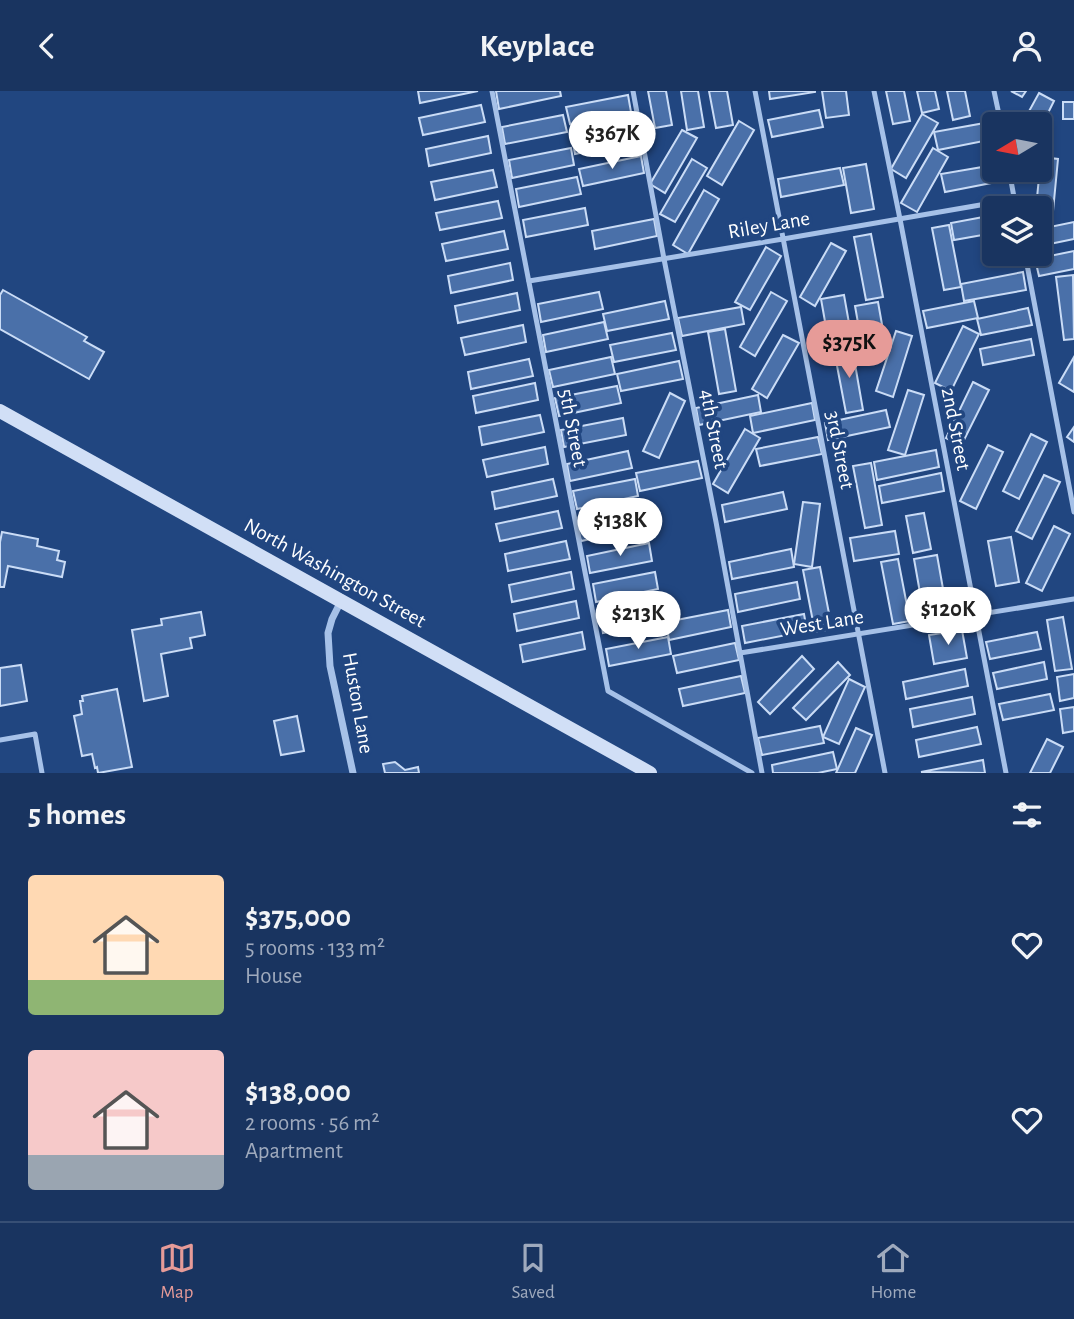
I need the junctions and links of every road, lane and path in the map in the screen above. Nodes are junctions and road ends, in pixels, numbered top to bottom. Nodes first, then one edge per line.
1 (492, 91) edge
2 (633, 91) edge
3 (755, 91) edge
4 (874, 91) edge
5 (994, 91) edge
6 (998, 112) edge
7 (982, 205) edge
8 (900, 219) junction
9 (783, 239) junction
10 (664, 259) junction
11 (1027, 266) edge
12 (529, 281) junction
13 (0, 411) edge
14 (1074, 512) edge
15 (1074, 599) edge
16 (341, 601) junction
17 (976, 614) junction
18 (860, 633) junction
19 (740, 653) junction
20 (0, 740) edge
21 (42, 773) edge
22 (352, 773) edge
23 (650, 773) edge
24 (752, 773) edge
25 (762, 773) edge
26 (886, 773) edge
27 (1006, 773) edge

1 - 12 lane, 5th Street
2 - 10 lane, 4th Street
3 - 9 lane, 3rd Street
4 - 8 lane, 2nd Street
5 - 6 lane
7 - 8 lane, Riley Lane
8 - 9 lane, Riley Lane
8 - 17 lane, 2nd Street
9 - 10 lane, Riley Lane
9 - 18 lane, 3rd Street
10 - 12 lane, Riley Lane
10 - 19 lane, 4th Street
11 - 14 lane
12 - 24 lane, 5th Street
13 - 16 main road, North Washington Street
15 - 17 lane, West Lane
16 - 22 street, Huston Lane
16 - 23 main road, North Washington Street
17 - 18 lane, West Lane
17 - 27 lane, 2nd Street
18 - 19 lane, West Lane
18 - 26 lane, 3rd Street
19 - 25 lane, 4th Street
20 - 21 lane

